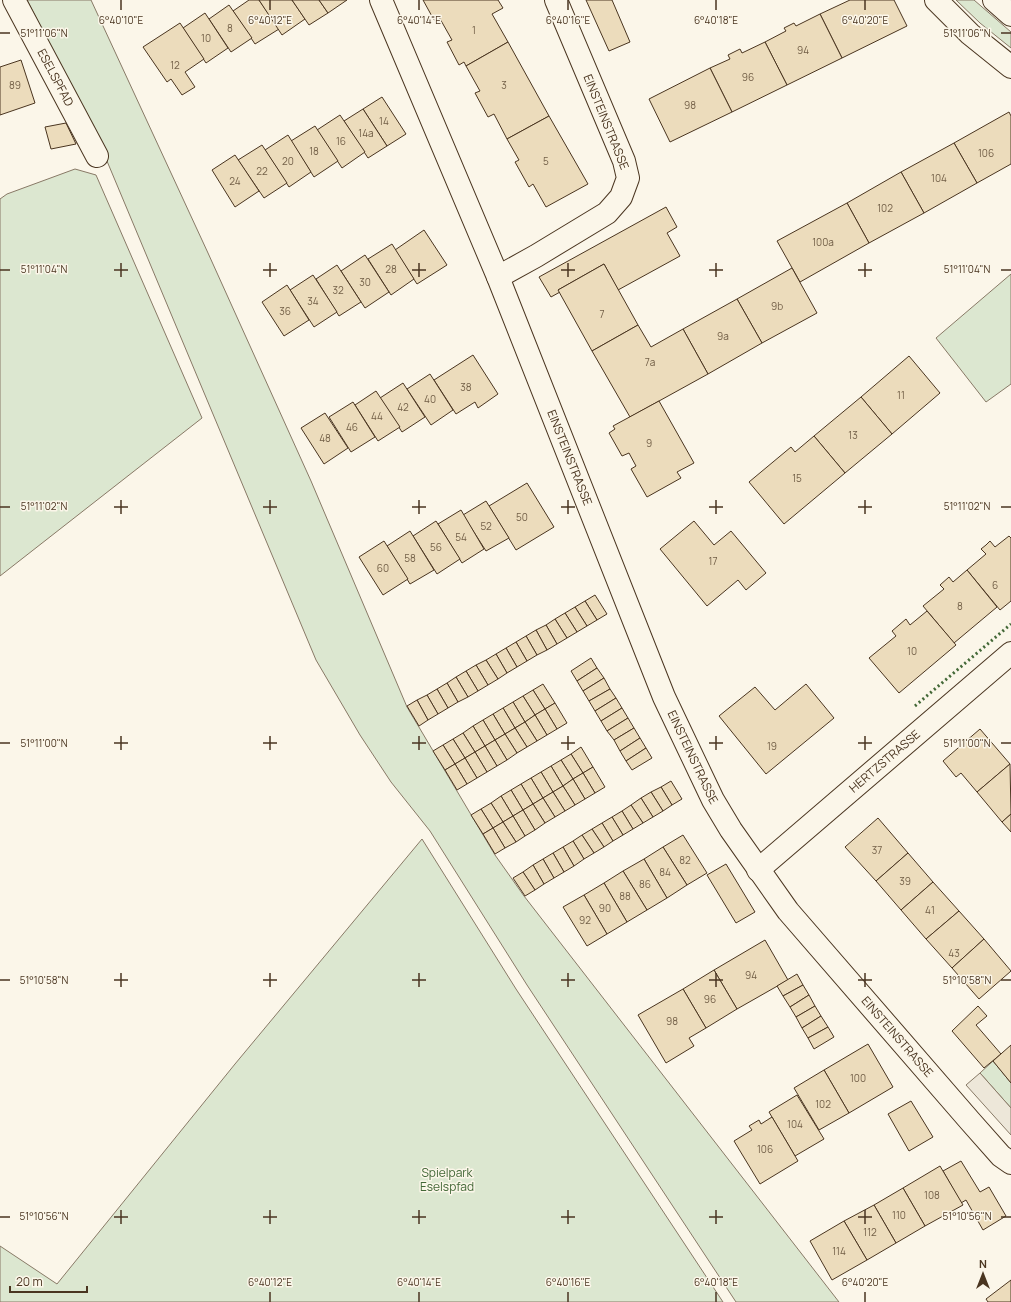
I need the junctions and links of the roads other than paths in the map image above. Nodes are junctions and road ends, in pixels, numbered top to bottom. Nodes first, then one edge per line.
1 (14, 0) edge
2 (381, 0) edge
3 (556, 0) edge
4 (936, 0) edge
5 (994, 0) edge
6 (1011, 14) edge
7 (1011, 67) edge
8 (97, 156) dead end
9 (498, 277) junction
10 (1011, 653) edge
11 (758, 870) junction
12 (1011, 1163) edge

1 - 8 street, ESELSPFAD
2 - 9 street, EINSTEINSTRASSE
3 - 9 street, EINSTEINSTRASSE
4 - 7 street
5 - 6 street
9 - 11 street, EINSTEINSTRASSE
10 - 11 street, HERTZSTRASSE
11 - 12 street, EINSTEINSTRASSE

